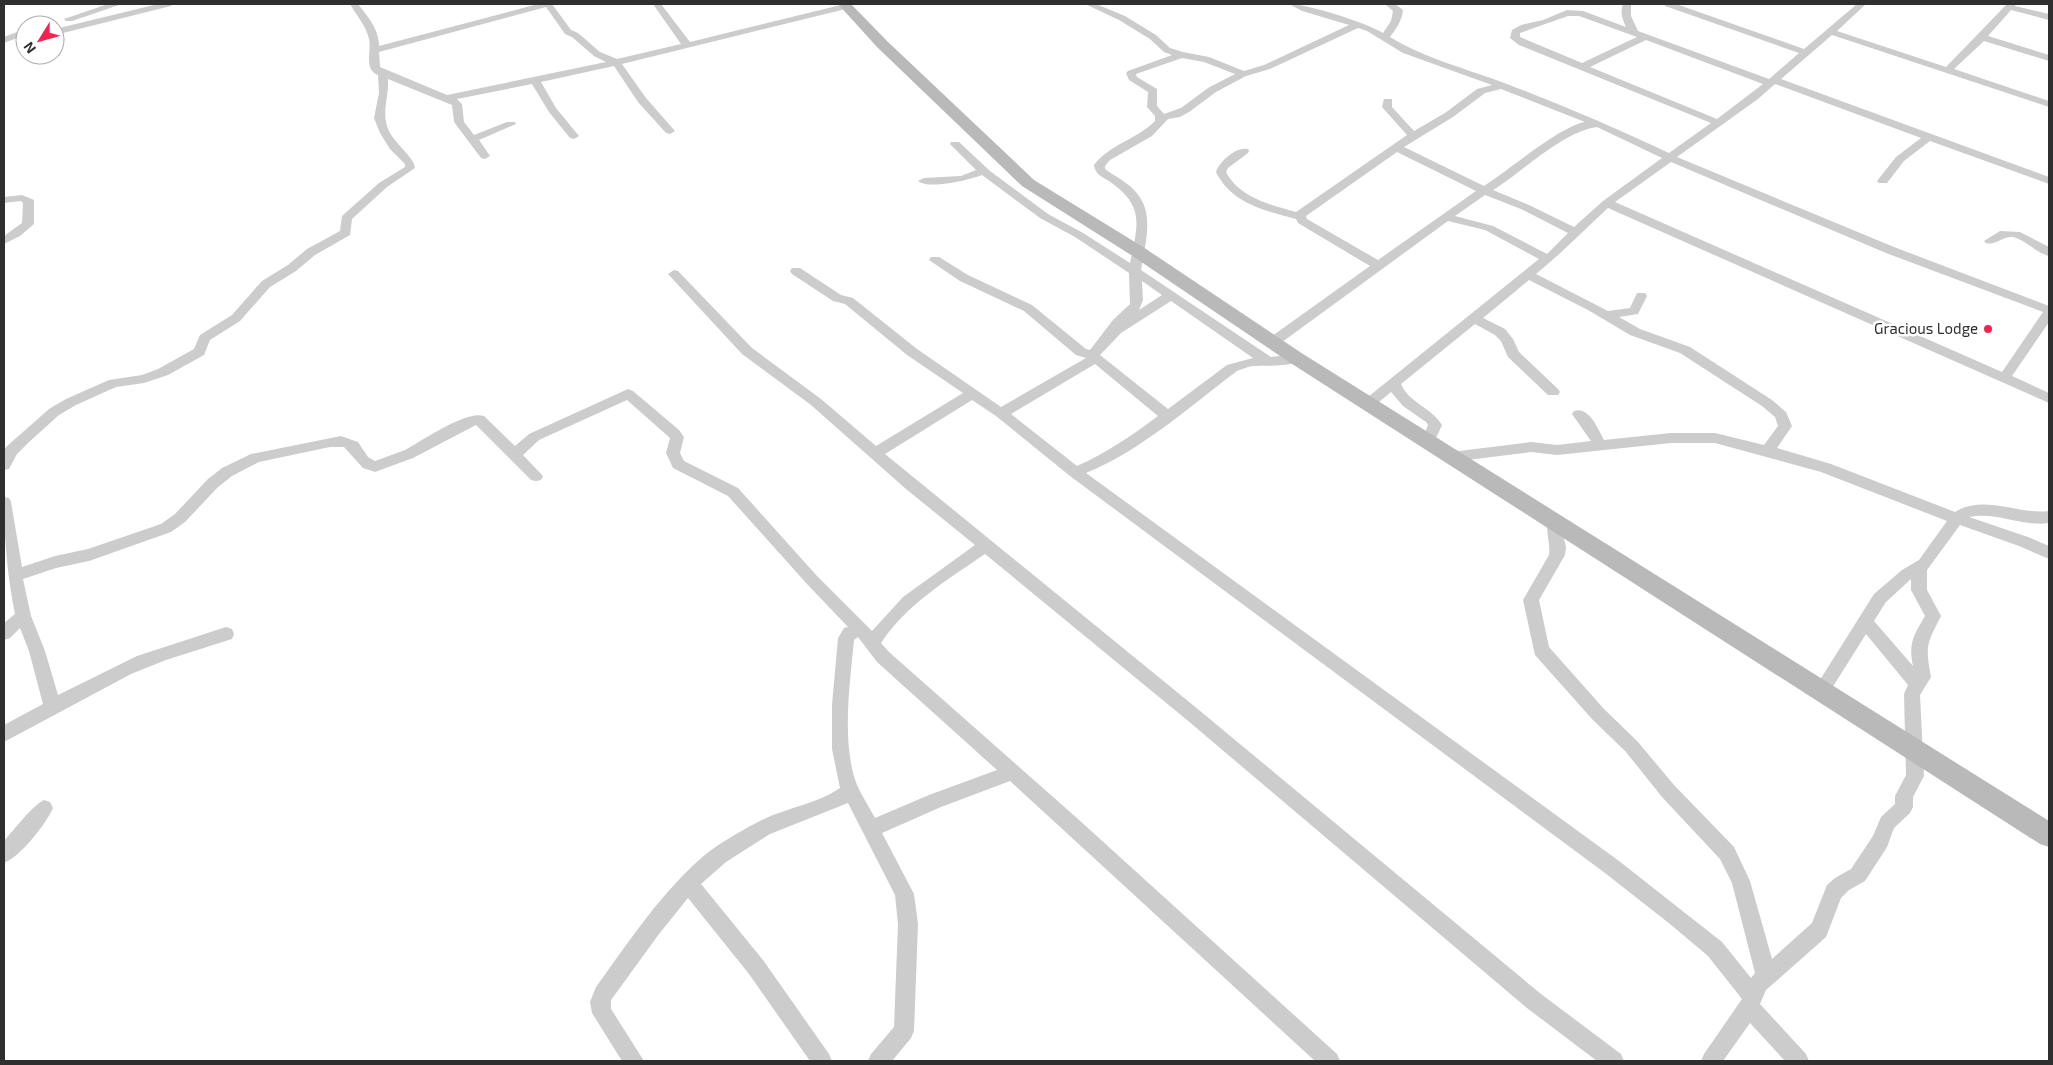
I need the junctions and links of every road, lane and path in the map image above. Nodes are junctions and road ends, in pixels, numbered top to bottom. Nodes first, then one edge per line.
1 (118, 4) edge
2 (168, 4) edge
3 (370, 4) edge
4 (548, 4) edge
5 (657, 4) edge
6 (1089, 4) edge
7 (1293, 4) edge
8 (1627, 4) edge
9 (1668, 4) edge
10 (1862, 4) edge
11 (2009, 5) edge
12 (355, 6) edge
13 (849, 6) edge
14 (1395, 6) edge
15 (2049, 17) edge
16 (65, 20) edge
17 (1359, 24) junction
18 (65, 30) edge
19 (1830, 31) junction
20 (1639, 36) junction
21 (1385, 37) junction
22 (1982, 37) junction
23 (687, 46) junction
24 (376, 50) junction
25 (1804, 52) junction
26 (1181, 56) junction
27 (2049, 58) edge
28 (617, 63) junction
29 (1582, 66) junction
30 (1947, 71) junction
31 (383, 74) junction
32 (1243, 74) junction
33 (536, 81) junction
34 (1772, 81) junction
35 (1503, 86) junction
36 (448, 98) junction
37 (1388, 102) dead end
38 (2049, 104) edge
39 (1160, 121) junction
40 (1718, 123) junction
41 (511, 124) dead end
42 (1598, 124) junction
43 (670, 130) dead end
44 (574, 136) dead end
45 (1413, 136) junction
46 (1928, 137) junction
47 (474, 139) junction
48 (955, 144) dead end
49 (1397, 148) junction
50 (1244, 151) dead end
51 (485, 156) dead end
52 (1670, 158) junction
53 (984, 171) junction
54 (924, 181) dead end
55 (1883, 181) dead end
56 (2049, 182) edge
57 (1485, 190) junction
58 (4, 200) edge
59 (1607, 203) junction
60 (1300, 217) junction
61 (1446, 217) junction
62 (1575, 232) junction
63 (4, 241) edge
64 (1990, 242) dead end
65 (1138, 251) junction
66 (2049, 252) edge
67 (1546, 258) junction
68 (935, 260) dead end
69 (1379, 266) junction
70 (796, 270) dead end
71 (1135, 271) junction
72 (674, 274) dead end
73 (1527, 274) junction
74 (1172, 295) junction
75 (1641, 296) dead end
76 (2049, 312) edge
77 (1605, 315) junction
78 (1473, 318) junction
79 (1109, 336) junction
80 (1273, 342) junction
81 (1094, 358) junction
82 (1296, 358) junction
83 (1269, 362) junction
84 (2004, 378) junction
85 (1394, 383) junction
86 (1554, 392) dead end
87 (973, 393) junction
88 (2049, 398) edge
89 (1368, 404) junction
90 (1001, 413) junction
91 (1580, 414) dead end
92 (1166, 415) junction
93 (1428, 442) junction
94 (1600, 445) junction
95 (1767, 451) junction
96 (876, 453) junction
97 (515, 454) junction
98 (1451, 457) junction
99 (4, 465) edge
100 (1075, 472) junction
101 (536, 476) dead end
102 (4, 502) edge
103 (1958, 517) junction
104 (2049, 517) edge
105 (1554, 523) junction
106 (985, 546) junction
107 (8, 549) edge
108 (2049, 553) edge
109 (1919, 567) junction
110 (15, 576) junction
111 (23, 616) junction
112 (1866, 622) junction
113 (861, 628) junction
114 (4, 633) edge
115 (226, 634) dead end
116 (872, 644) junction
117 (1918, 685) junction
118 (1821, 691) junction
119 (52, 706) junction
120 (4, 734) edge
121 (1916, 751) junction
122 (1012, 772) junction
123 (851, 791) junction
124 (44, 808) dead end
125 (871, 829) junction
126 (2049, 834) edge
127 (4, 854) edge
128 (689, 884) junction
129 (1766, 975) junction
130 (1751, 1002) junction
131 (634, 1061) edge
132 (822, 1061) edge
133 (878, 1061) edge
134 (1330, 1061) edge
135 (1614, 1061) edge
136 (1711, 1061) edge
137 (1799, 1061) edge

1 - 16 street
2 - 18 street
3 - 12 street
4 - 24 street
4 - 28 street
5 - 23 street
6 - 26 street
7 - 17 street
8 - 20 street
9 - 25 street
10 - 19 street
11 - 15 street
11 - 22 street
12 - 24 street
13 - 23 street
13 - 65 main road
14 - 21 street
17 - 21 street
17 - 32 street
19 - 25 street
19 - 30 street
20 - 29 street
20 - 29 street
20 - 34 street
21 - 35 street
22 - 27 street
22 - 30 street
23 - 28 street
24 - 31 street
25 - 34 street
26 - 32 street
26 - 39 street
28 - 33 street
28 - 43 street
29 - 40 street
30 - 38 street
31 - 36 street
31 - 99 street
32 - 39 street
33 - 36 street
33 - 44 street
34 - 40 street
34 - 46 street
35 - 42 street
35 - 45 street
36 - 47 street
37 - 45 street
39 - 65 street
40 - 52 street
41 - 47 street
42 - 52 street
42 - 57 street
45 - 49 street
46 - 55 street
46 - 56 street
47 - 51 street
48 - 53 street
49 - 57 street
49 - 60 street
50 - 60 street
52 - 59 street
52 - 76 street
53 - 54 street
53 - 71 street
57 - 61 street
57 - 62 street
58 - 63 street
59 - 62 street
59 - 84 street
60 - 69 street
61 - 67 street
61 - 69 street
62 - 67 street
64 - 66 street
65 - 71 street
65 - 80 main road
67 - 73 street
68 - 81 street
69 - 80 street
70 - 87 street
71 - 74 street
71 - 79 street
72 - 96 street
73 - 77 street
73 - 78 street
74 - 79 street
74 - 83 street
75 - 77 street
76 - 84 street
77 - 95 street
78 - 85 street
78 - 86 street
79 - 81 street
80 - 82 main road
81 - 90 street
81 - 92 street
82 - 83 street
82 - 89 main road
83 - 92 street
84 - 88 street
85 - 89 street
85 - 93 street
87 - 90 street
87 - 96 street
89 - 93 main road
90 - 100 street
91 - 94 street
92 - 100 street
93 - 98 main road
94 - 95 street
94 - 98 street
95 - 103 street
96 - 106 street
97 - 101 street
97 - 110 street
97 - 113 street
98 - 105 main road
100 - 130 street
102 - 107 street
103 - 104 street
103 - 108 street
103 - 109 street
105 - 118 main road
105 - 129 street
106 - 116 street
106 - 135 street
107 - 110 street
109 - 112 street
109 - 117 street
110 - 111 street
111 - 114 street
111 - 119 street
112 - 117 street
112 - 118 street
113 - 116 street
113 - 123 street
115 - 119 street
116 - 122 street
117 - 121 street
118 - 121 main road
119 - 120 street
121 - 126 main road
121 - 129 street
122 - 125 street
122 - 134 street
123 - 125 street
123 - 128 street
124 - 127 street
125 - 133 street
128 - 131 street
128 - 132 street
129 - 130 street
130 - 136 street
130 - 137 street

